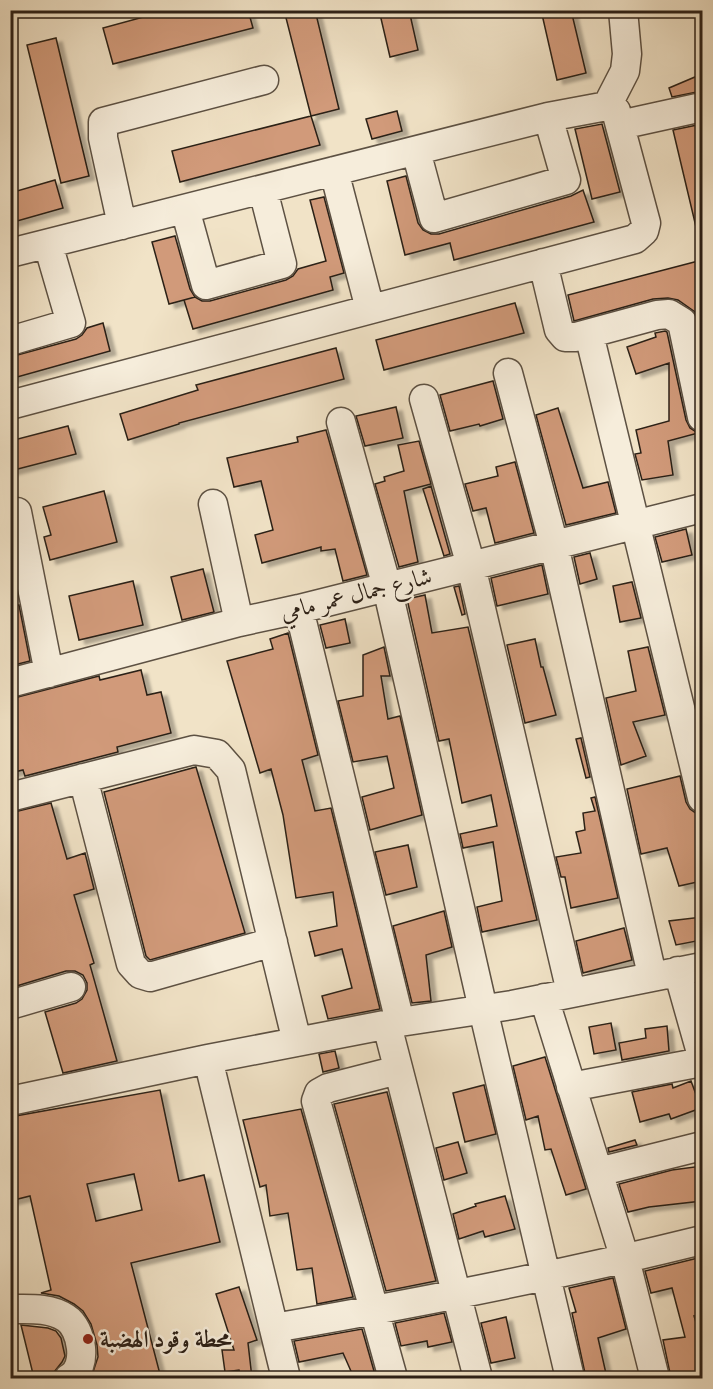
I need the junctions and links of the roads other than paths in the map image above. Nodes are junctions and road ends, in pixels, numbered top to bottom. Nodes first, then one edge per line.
1 (623, 10) edge
2 (264, 80) dead end
3 (702, 107) edge
4 (613, 116) junction
5 (548, 117) junction
6 (416, 151) junction
7 (334, 171) junction
8 (263, 190) junction
9 (185, 209) junction
10 (122, 225) junction
11 (48, 244) junction
12 (10, 254) edge
13 (543, 264) junction
14 (370, 309) junction
15 (589, 334) junction
16 (10, 341) edge
17 (508, 373) dead end
18 (424, 399) dead end
19 (10, 405) edge
20 (702, 417) edge
21 (340, 422) dead end
22 (213, 504) dead end
23 (702, 508) edge
24 (17, 512) dead end
25 (636, 524) junction
26 (554, 545) junction
27 (471, 566) junction
28 (387, 587) junction
29 (298, 609) junction
30 (239, 622) junction
31 (49, 673) junction
32 (10, 683) edge
33 (83, 778) junction
34 (10, 797) edge
35 (702, 798) edge
36 (273, 942) junction
37 (678, 971) edge
38 (71, 987) dead end
39 (557, 995) junction
40 (10, 1005) edge
41 (483, 1009) junction
42 (393, 1023) junction
43 (297, 1042) junction
44 (702, 1056) edge
45 (208, 1059) junction
46 (702, 1062) edge
47 (398, 1070) junction
48 (572, 1087) junction
49 (10, 1101) edge
50 (702, 1146) edge
51 (598, 1172) junction
52 (702, 1240) edge
53 (625, 1259) junction
54 (546, 1277) junction
55 (456, 1294) junction
56 (10, 1309) edge
57 (375, 1310) junction
58 (274, 1328) junction
59 (69, 1378) edge
60 (284, 1378) edge
61 (393, 1378) edge
62 (478, 1378) edge
63 (570, 1378) edge
64 (655, 1378) edge

1 - 4 street
2 - 10 street
3 - 4 street
4 - 5 street
4 - 13 street
5 - 6 street
5 - 6 street
6 - 7 street
7 - 8 street
7 - 14 street
8 - 9 street
8 - 9 street
9 - 10 street
10 - 11 street
11 - 12 street
11 - 16 street
13 - 14 street
13 - 15 street
14 - 19 street
15 - 20 street
15 - 25 street
17 - 26 street
18 - 27 street
21 - 28 street
22 - 30 street
23 - 25 street, شارع جمال عمر مامي
24 - 31 street
25 - 26 street, شارع جمال عمر مامي
25 - 35 street
26 - 27 street, شارع جمال عمر مامي
26 - 37 street
27 - 28 street, شارع جمال عمر مامي
27 - 39 street
28 - 29 street, شارع جمال عمر مامي
28 - 41 street
29 - 30 street, شارع جمال عمر مامي
29 - 42 street
30 - 31 street, شارع جمال عمر مامي
31 - 32 street, شارع جمال عمر مامي
33 - 34 street
33 - 36 street
33 - 36 street
36 - 43 street
37 - 39 street
37 - 44 street
38 - 40 street
39 - 41 street
39 - 48 street
41 - 42 street
41 - 54 street
42 - 43 street
42 - 47 street
43 - 45 street
45 - 49 street
45 - 58 street
46 - 48 street
47 - 55 street
47 - 57 street
48 - 51 street
50 - 51 street
51 - 53 street
52 - 53 street
53 - 54 street
53 - 64 street
54 - 55 street
54 - 63 street
55 - 57 street
55 - 62 street
56 - 59 street
57 - 58 street
57 - 61 street
58 - 60 street

